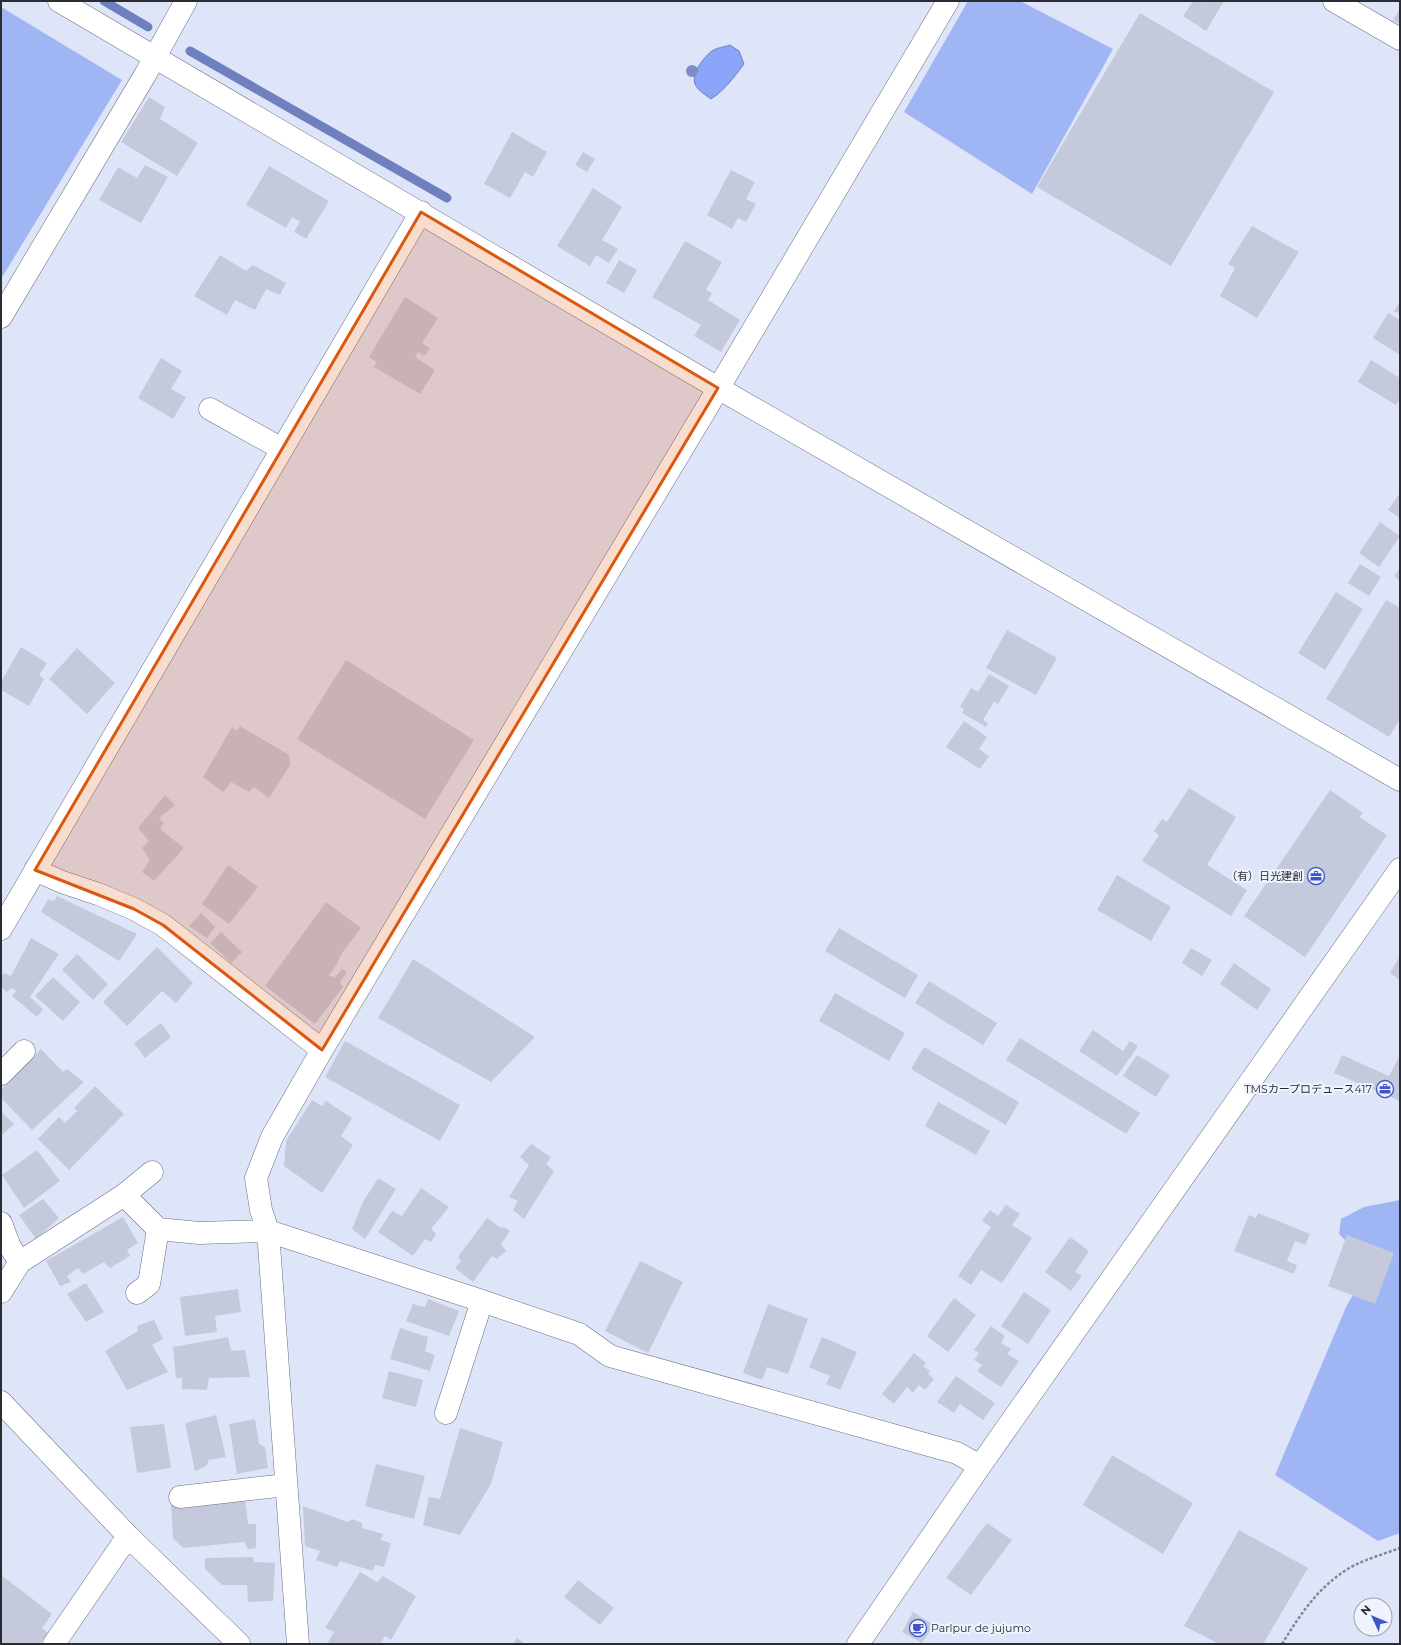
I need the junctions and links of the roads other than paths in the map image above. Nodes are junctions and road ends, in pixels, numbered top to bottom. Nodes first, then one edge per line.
1 (59, 1) edge
2 (186, 1) edge
3 (948, 1) edge
4 (1334, 1) edge
5 (1400, 39) edge
6 (155, 58) junction
7 (420, 212) junction
8 (1, 317) edge
9 (718, 388) junction
10 (210, 409) dead end
11 (282, 449) junction
12 (1400, 780) edge
13 (1400, 869) edge
14 (35, 870) junction
15 (1, 929) edge
16 (322, 1050) junction
17 (24, 1051) dead end
18 (1, 1074) edge
19 (152, 1172) dead end
20 (124, 1195) junction
21 (1, 1223) edge
22 (158, 1229) junction
23 (268, 1231) junction
24 (20, 1262) junction
25 (1, 1292) edge
26 (137, 1293) dead end
27 (482, 1301) junction
28 (1, 1402) edge
29 (446, 1413) dead end
30 (980, 1466) junction
31 (286, 1485) junction
32 (180, 1497) dead end
33 (128, 1536) junction
34 (54, 1644) edge
35 (239, 1644) edge
36 (298, 1644) edge
37 (858, 1644) edge

1 - 6 street
2 - 6 street
3 - 9 street
4 - 5 street
6 - 7 street
6 - 8 street
7 - 9 street
7 - 11 street
9 - 12 street
9 - 16 street
10 - 11 street
11 - 14 street
13 - 30 street
14 - 15 street
14 - 16 street
16 - 23 street
17 - 18 street
19 - 20 street
20 - 22 street
20 - 24 street
21 - 24 street
22 - 23 street
22 - 26 street
23 - 27 street
23 - 31 street
24 - 25 street
27 - 29 street
27 - 30 street
28 - 33 street
30 - 37 street
31 - 32 street
31 - 36 street
33 - 34 street
33 - 35 street

